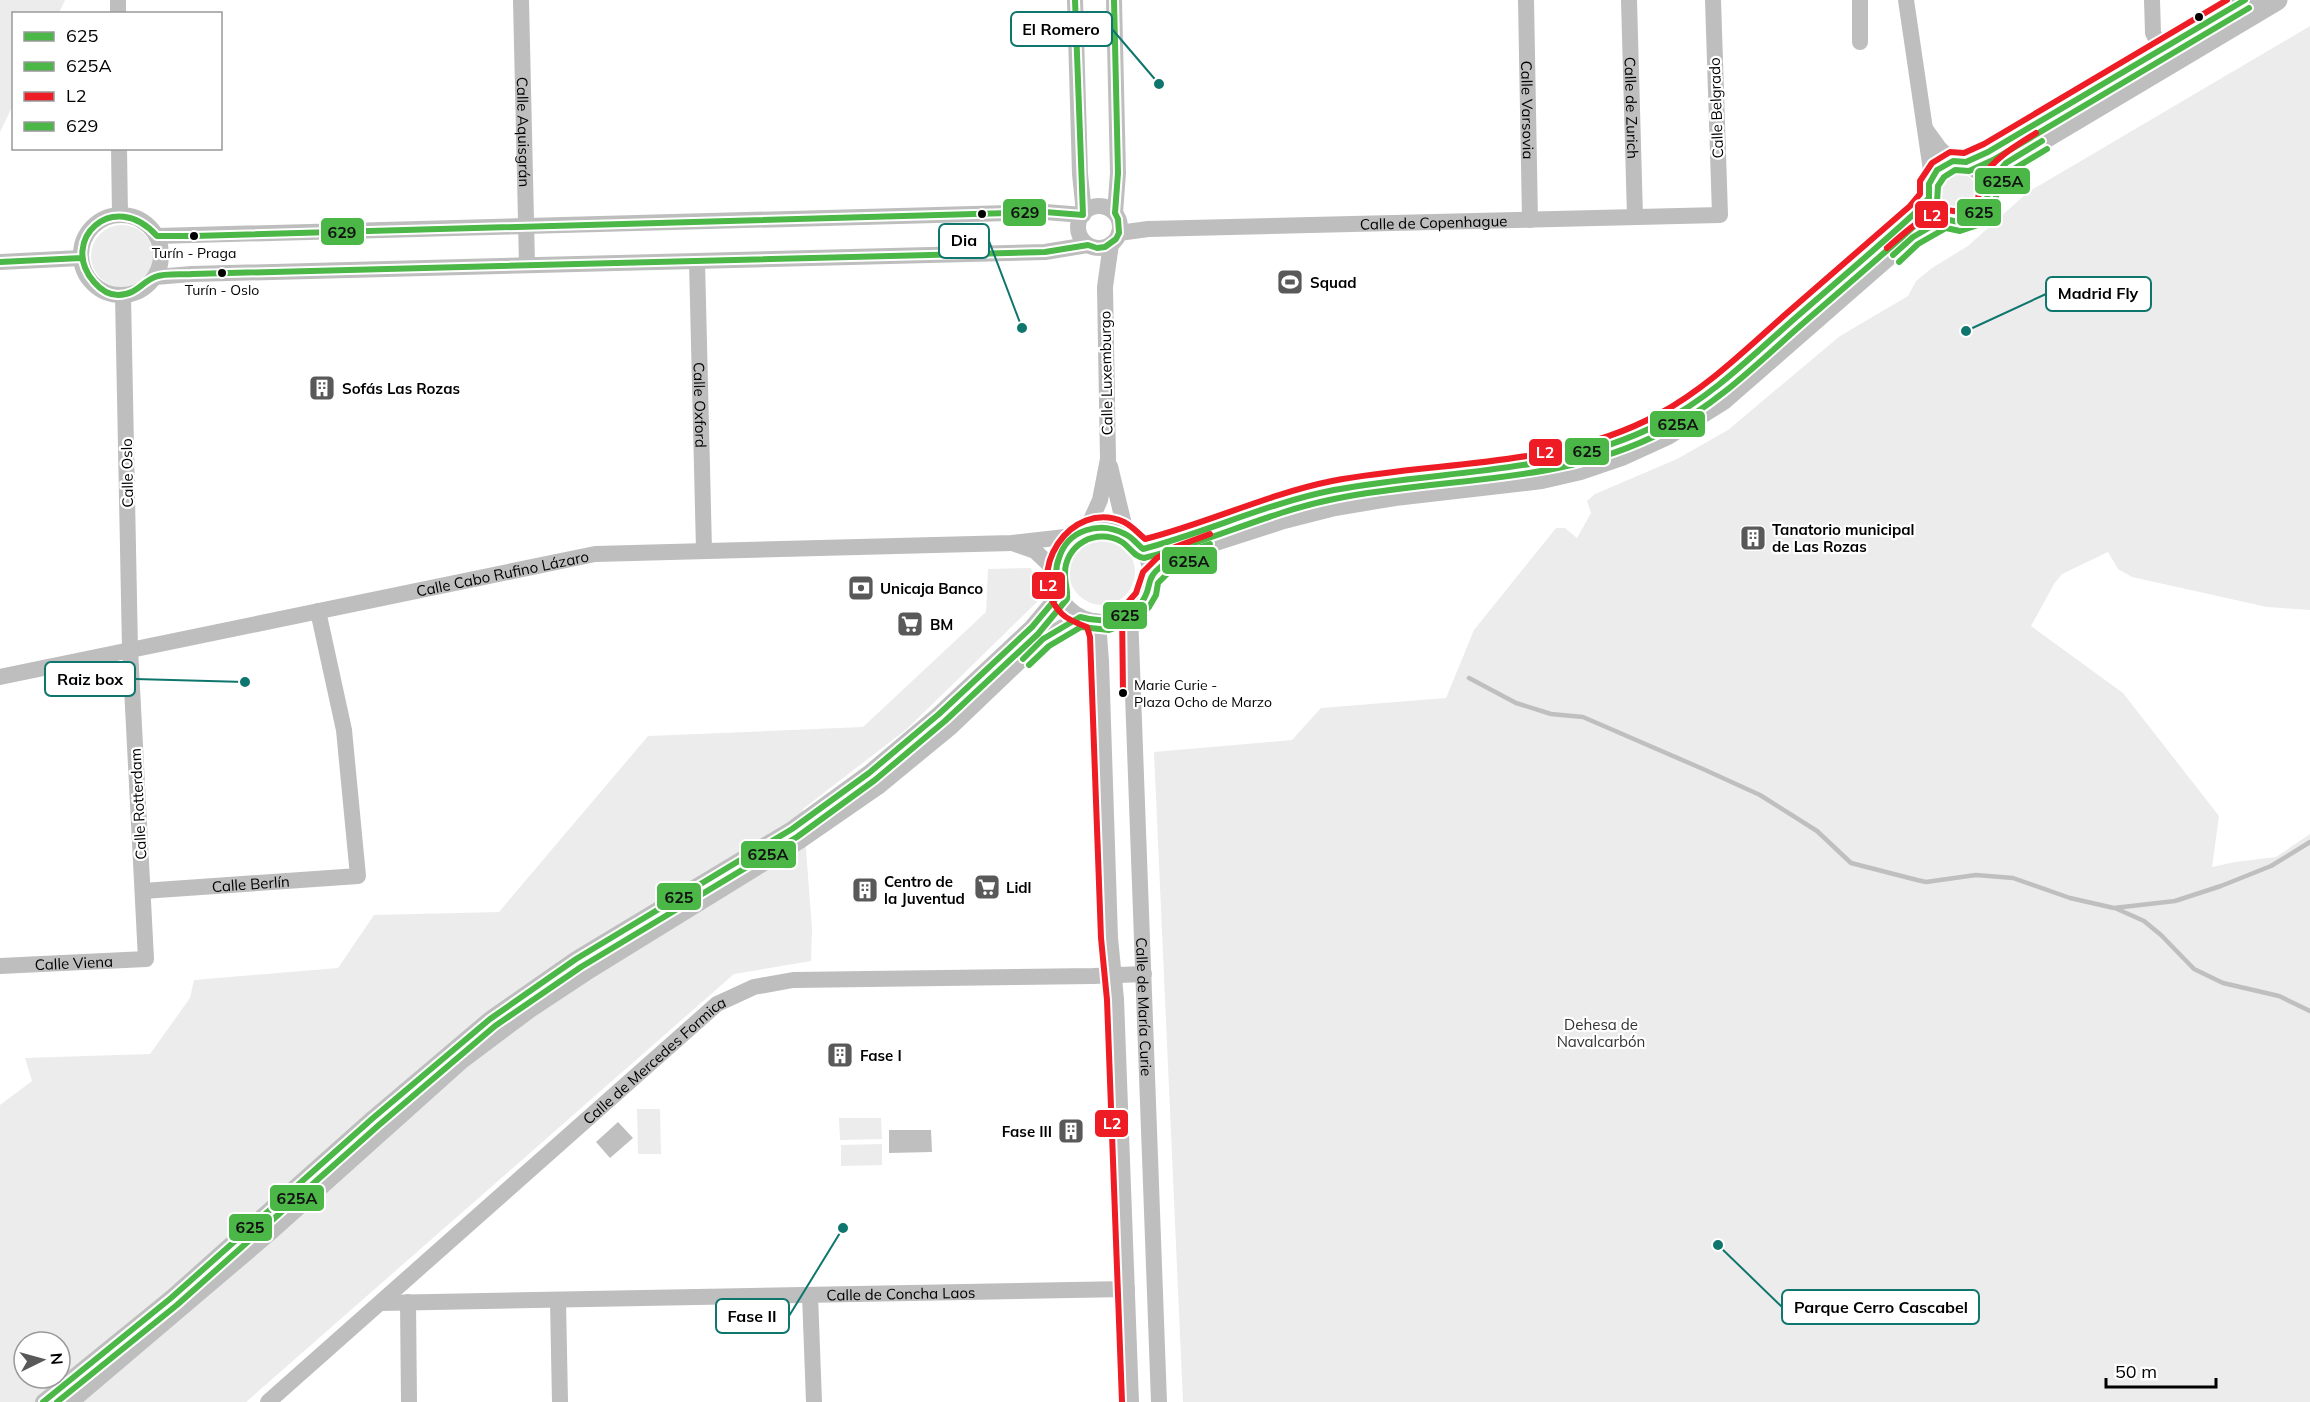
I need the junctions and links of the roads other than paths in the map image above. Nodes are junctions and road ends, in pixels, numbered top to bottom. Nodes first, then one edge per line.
1 (521, 0) edge
2 (1076, 0) edge
3 (1114, 0) edge
4 (1526, 0) edge
5 (1629, 0) edge
6 (1713, 0) edge
7 (1860, 0) edge
8 (1906, 0) edge
9 (2152, 0) edge
10 (2245, 0) edge
11 (2277, 0) edge
12 (1860, 42) dead end
13 (2161, 48) junction
14 (1925, 130) junction
15 (119, 150) edge
16 (1960, 162) junction
17 (1932, 177) junction
18 (1988, 185) junction
19 (1929, 198) junction
20 (1083, 214) junction
21 (120, 215) junction
22 (1720, 215) joint
23 (1635, 217) junction
24 (1944, 219) junction
25 (1530, 220) junction
26 (526, 226) junction
27 (1116, 227) junction
28 (157, 236) junction
29 (1089, 246) junction
30 (81, 258) junction
31 (697, 261) junction
32 (0, 262) edge
33 (527, 265) junction
34 (155, 277) junction
35 (1105, 287) junction
36 (123, 296) junction
37 (1108, 459) junction
38 (1080, 532) junction
39 (1126, 533) junction
40 (1012, 543) junction
41 (1143, 549) junction
42 (704, 550) junction
43 (1055, 570) junction
44 (1150, 578) junction
45 (1059, 595) junction
46 (318, 611) junction
47 (1130, 614) junction
48 (1087, 619) junction
49 (130, 650) junction
50 (0, 677) edge
51 (143, 891) junction
52 (146, 959) joint
53 (0, 966) edge
54 (1144, 974) junction
55 (1113, 976) junction
56 (415, 1273) junction
57 (1127, 1289) junction
58 (810, 1295) junction
59 (558, 1300) junction
60 (416, 1302) junction
61 (381, 1303) junction
62 (43, 1402) edge
63 (70, 1402) edge
64 (268, 1402) edge
65 (409, 1402) edge
66 (560, 1402) edge
67 (814, 1402) edge
68 (1131, 1402) edge
69 (1159, 1402) edge

1 - 26 street, Calle Aquisgrán
2 - 20 street
3 - 27 street, Calle Luxemburgo
4 - 25 street, Calle Varsovia
5 - 23 street, Calle de Zurich
6 - 22 street, Calle Belgrado
7 - 12 street
8 - 14 street
9 - 13 street
10 - 13 street
11 - 18 street
13 - 16 street
14 - 16 street
14 - 17 street
15 - 21 street
16 - 17 street
16 - 18 street
17 - 19 street
18 - 24 street
19 - 24 street
19 - 41 street
20 - 26 street
20 - 27 street
20 - 29 street
21 - 28 street
21 - 30 street
22 - 23 street, Calle de Copenhague
23 - 25 street, Calle de Copenhague
24 - 44 street
25 - 27 street, Calle de Copenhague
26 - 28 street
26 - 33 street, Calle Aquisgrán
27 - 29 street
27 - 35 street, Calle Luxemburgo
28 - 34 street
29 - 31 street
29 - 35 street, Calle Luxemburgo
30 - 32 street
30 - 36 street
31 - 33 street
31 - 42 street, Calle Oxford
33 - 34 street
34 - 36 street
35 - 37 street, Calle Luxemburgo
36 - 49 street, Calle Oslo
37 - 38 street, Calle Luxemburgo
37 - 39 street, Calle Luxemburgo
38 - 39 street
38 - 40 street, Calle Cabo Rufino Lázaro
38 - 43 street
39 - 41 street
40 - 42 street, Calle Cabo Rufino Lázaro
40 - 43 street, Calle Cabo Rufino Lázaro
41 - 44 street
42 - 46 street, Calle Cabo Rufino Lázaro
43 - 45 street
44 - 47 street
45 - 48 street
45 - 62 street
46 - 49 street, Calle Cabo Rufino Lázaro
46 - 51 street, Calle Berlín
47 - 48 street
47 - 54 street, Calle de María Curie
48 - 55 street, Calle de María Curie
48 - 63 street
49 - 50 street, Calle Cabo Rufino Lázaro
49 - 51 street, Calle Rotterdam
51 - 52 street, Calle Rotterdam
52 - 53 street, Calle Viena
54 - 55 street, Calle de Mercedes Formica
54 - 69 street, Calle de María Curie
55 - 56 street, Calle de Mercedes Formica
55 - 57 street, Calle de María Curie
56 - 60 street
56 - 61 street, Calle de Mercedes Formica
57 - 58 street, Calle de Concha Laos
57 - 68 street, Calle de María Curie
58 - 59 street, Calle de Concha Laos
58 - 67 street
59 - 60 street, Calle de Concha Laos
59 - 66 street
60 - 61 street, Calle de Concha Laos
60 - 65 street
61 - 64 street, Calle de Mercedes Formica

